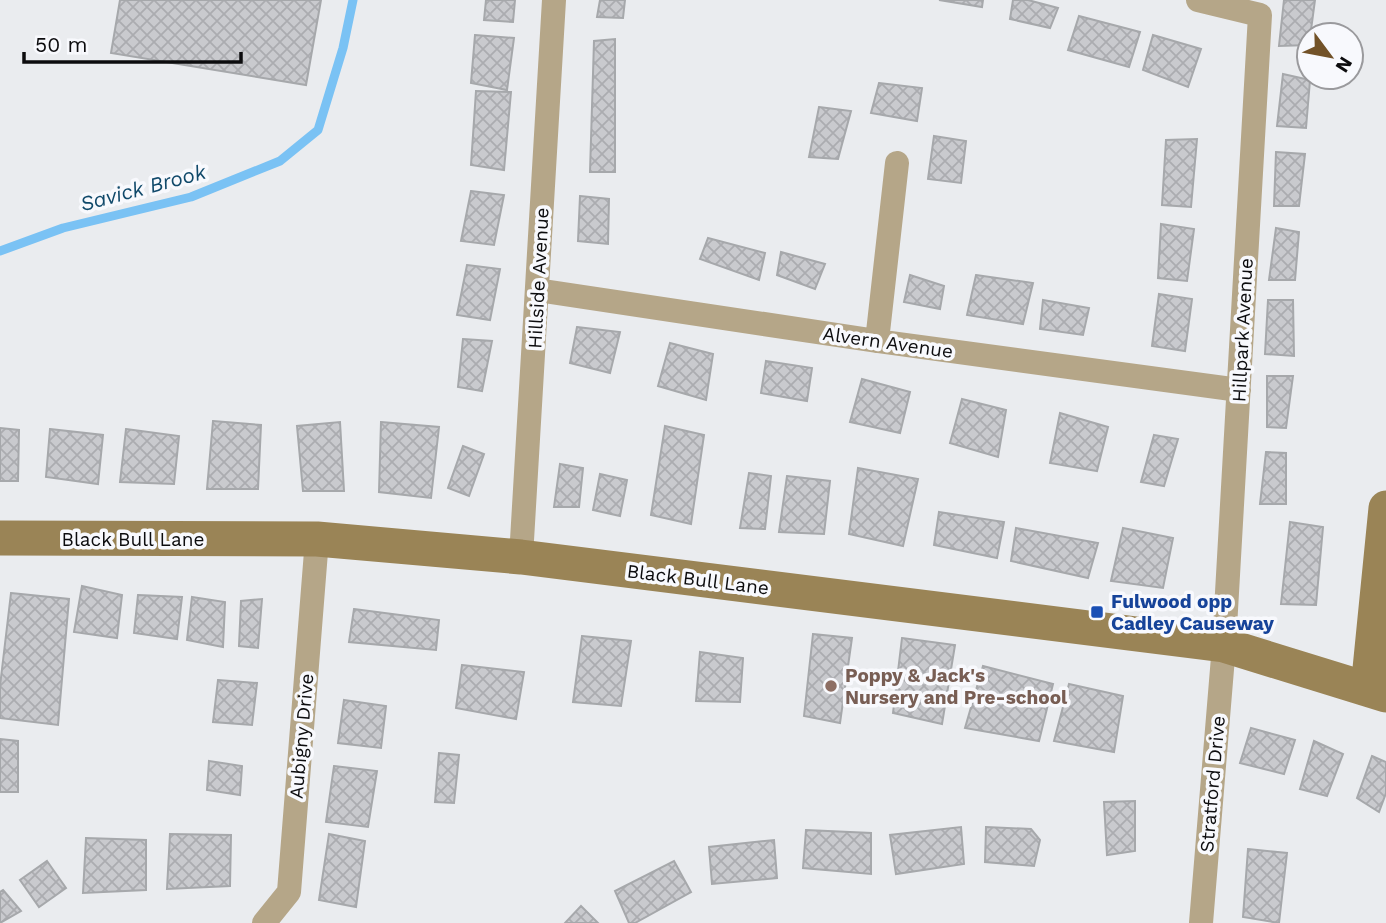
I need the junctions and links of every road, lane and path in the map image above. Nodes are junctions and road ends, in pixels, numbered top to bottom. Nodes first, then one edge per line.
1 (554, 0) edge
2 (1198, 0) edge
3 (897, 163) dead end
4 (537, 290) junction
5 (877, 341) junction
6 (1238, 390) junction
7 (1386, 508) edge
8 (0, 538) edge
9 (317, 539) junction
10 (521, 557) junction
11 (1224, 645) junction
12 (1377, 692) edge
13 (264, 923) edge
14 (1201, 923) edge

1 - 4 street, Hillside Avenue
2 - 6 street, Hillpark Avenue
3 - 5 street
4 - 5 street, Alvern Avenue
4 - 10 street, Hillside Avenue
5 - 6 street, Alvern Avenue
6 - 11 street, Hillpark Avenue
7 - 12 street
8 - 9 street, Black Bull Lane
9 - 10 street, Black Bull Lane
9 - 13 street, Aubigny Drive
10 - 11 street, Black Bull Lane
11 - 12 street, Black Bull Lane
11 - 14 street, Stratford Drive

